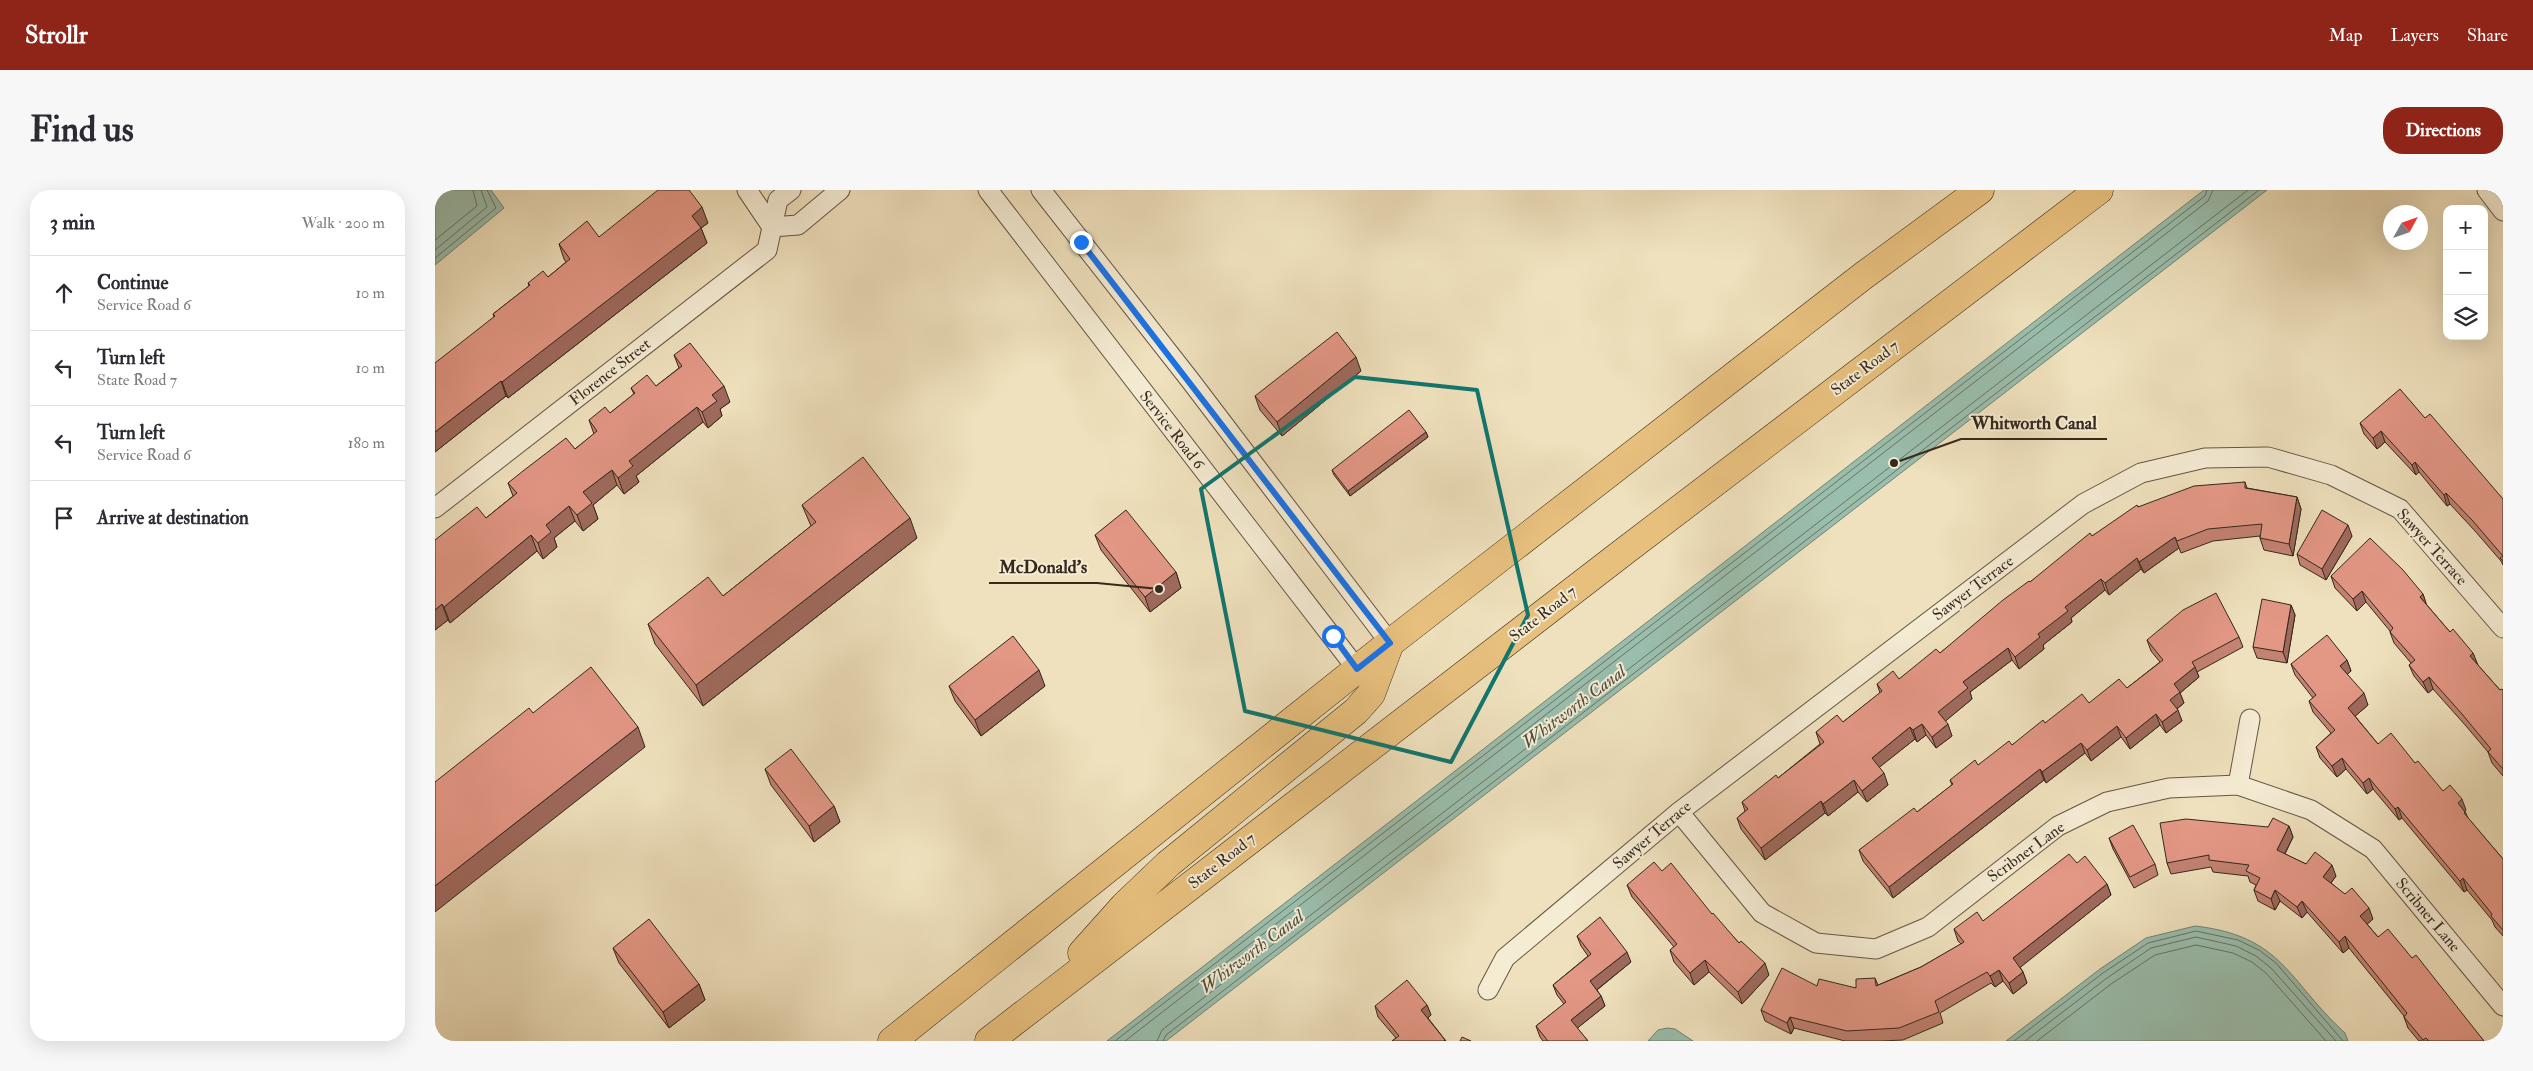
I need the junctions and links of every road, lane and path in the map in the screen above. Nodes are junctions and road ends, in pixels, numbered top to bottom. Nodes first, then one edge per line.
1 (747, 190) edge
2 (791, 190) edge
3 (840, 190) edge
4 (988, 190) edge
5 (1041, 190) edge
6 (1980, 190) edge
7 (2099, 190) edge
8 (2487, 190) edge
9 (2503, 210) edge
10 (773, 227) junction
11 (435, 508) edge
12 (2503, 628) edge
13 (1390, 643) junction
14 (1357, 669) junction
15 (2251, 719) dead end
16 (2238, 785) junction
17 (1679, 812) junction
18 (1488, 990) dead end
19 (1040, 1001) junction
20 (2503, 1006) edge
21 (892, 1041) edge
22 (989, 1041) edge

1 - 10 street
2 - 10 street, Florence Street
3 - 10 street
4 - 14 street, Service Road 6
5 - 13 street
6 - 13 main road
7 - 19 main road, State Road 7
8 - 9 street
10 - 11 street, Florence Street
12 - 17 street, Sawyer Terrace
13 - 14 main road
13 - 19 main road
14 - 21 main road
15 - 16 street
16 - 17 street, Scribner Lane
16 - 20 street, Scribner Lane
17 - 18 street, Sawyer Terrace
19 - 22 main road, State Road 7

